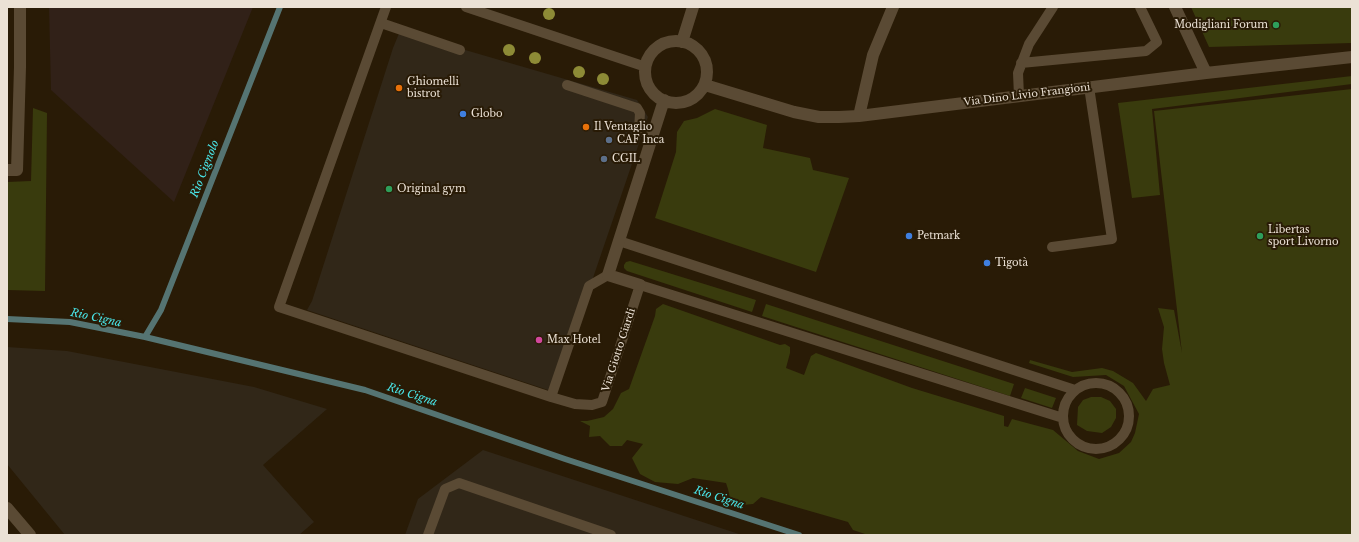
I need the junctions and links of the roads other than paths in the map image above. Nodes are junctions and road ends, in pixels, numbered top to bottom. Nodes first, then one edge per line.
1 (20, 7) edge
2 (386, 7) edge
3 (466, 7) edge
4 (694, 7) edge
5 (893, 7) edge
6 (1053, 7) edge
7 (1140, 7) edge
8 (1175, 7) edge
9 (381, 23) junction
10 (682, 42) junction
11 (460, 50) dead end
12 (1352, 57) edge
13 (1021, 63) junction
14 (646, 67) junction
15 (1206, 73) junction
16 (568, 85) dead end
17 (705, 85) junction
18 (1089, 88) junction
19 (1019, 96) junction
20 (664, 100) junction
21 (13, 112) edge
22 (859, 116) junction
23 (653, 135) junction
24 (7, 170) edge
25 (619, 241) junction
26 (1052, 247) dead end
27 (608, 275) junction
28 (640, 285) junction
29 (1075, 390) junction
30 (551, 397) junction
31 (1063, 418) junction
32 (7, 508) edge
33 (30, 535) edge
34 (428, 535) edge
35 (611, 535) edge

1 - 21 street
2 - 9 lane
3 - 14 lane
4 - 10 street
5 - 22 street
6 - 13 lane
7 - 13 lane
8 - 15 street
9 - 11 lane
9 - 30 lane
10 - 14 street
10 - 17 street
12 - 15 street, Via Dino Livio Frangioni
13 - 19 lane
14 - 20 street
15 - 18 street, Via Dino Livio Frangioni
16 - 23 lane
17 - 20 street
17 - 22 street, Via Dino Livio Frangioni
18 - 19 street, Via Dino Livio Frangioni
18 - 26 lane
19 - 22 street, Via Dino Livio Frangioni
20 - 23 street
21 - 24 street
23 - 25 street
25 - 27 street
25 - 29 lane
27 - 28 street
27 - 30 lane
28 - 30 lane, Via Giotto Ciardi
28 - 31 lane
29 - 31 lane
29 - 31 lane
32 - 33 street
34 - 35 lane

